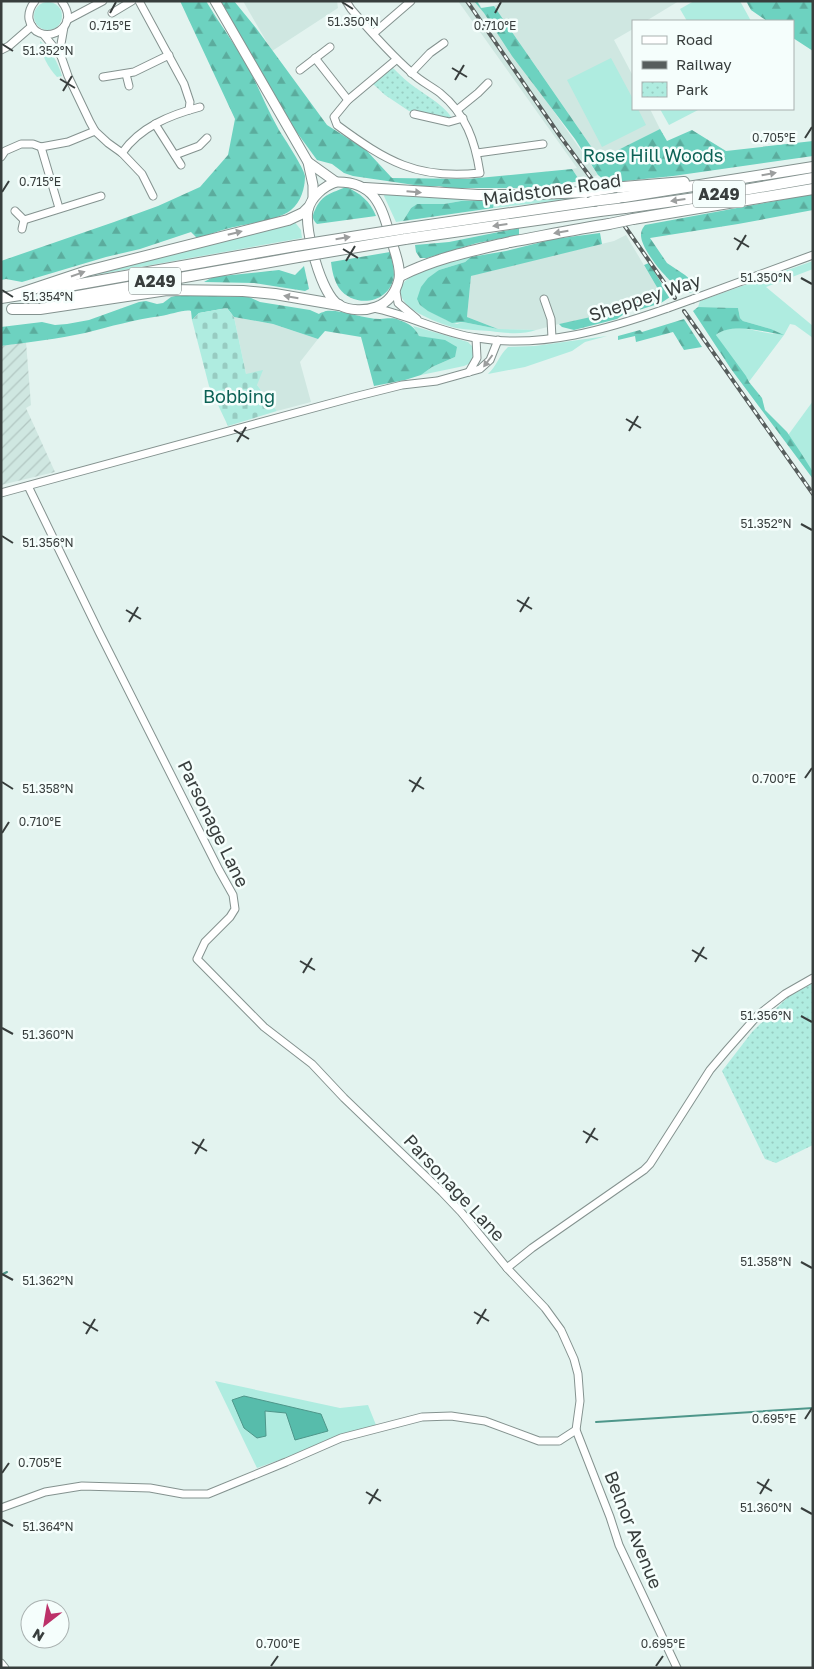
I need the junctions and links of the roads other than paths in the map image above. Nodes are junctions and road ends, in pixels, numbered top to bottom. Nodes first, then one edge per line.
1 (104, 1) edge
2 (132, 1) edge
3 (139, 1) edge
4 (214, 1) edge
5 (346, 1) edge
6 (411, 1) edge
7 (62, 2) edge
8 (31, 3) edge
9 (83, 11) junction
10 (112, 13) dead end
11 (66, 24) junction
12 (32, 26) junction
13 (374, 33) junction
14 (44, 35) junction
15 (444, 43) dead end
16 (330, 46) dead end
17 (1, 50) edge
18 (169, 55) junction
19 (61, 56) junction
20 (315, 58) junction
21 (397, 60) junction
22 (300, 70) dead end
23 (411, 73) junction
24 (126, 74) junction
25 (103, 77) dead end
26 (488, 83) dead end
27 (129, 86) dead end
28 (348, 100) junction
29 (200, 108) dead end
30 (189, 110) junction
31 (457, 110) junction
32 (414, 114) dead end
33 (463, 118) junction
34 (155, 124) junction
35 (95, 131) junction
36 (207, 138) dead end
37 (543, 144) dead end
38 (41, 147) junction
39 (3, 152) edge
40 (122, 153) junction
41 (476, 153) junction
42 (175, 155) junction
43 (308, 162) junction
44 (181, 165) dead end
45 (813, 167) edge
46 (813, 178) edge
47 (336, 182) junction
48 (710, 184) junction
49 (365, 188) junction
50 (813, 189) edge
51 (101, 196) dead end
52 (153, 196) dead end
53 (313, 198) junction
54 (59, 208) junction
55 (308, 208) junction
56 (15, 211) dead end
57 (24, 220) junction
58 (22, 229) dead end
59 (813, 255) edge
60 (400, 276) junction
61 (396, 291) junction
62 (15, 295) junction
63 (1, 298) edge
64 (544, 300) dead end
65 (339, 305) junction
66 (374, 308) junction
67 (12, 309) junction
68 (1, 311) edge
69 (423, 323) junction
70 (476, 338) junction
71 (552, 338) junction
72 (498, 340) junction
73 (469, 372) junction
74 (28, 486) junction
75 (1, 493) edge
76 (813, 978) edge
77 (507, 1268) junction
78 (576, 1430) junction
79 (1, 1508) edge
80 (1, 1663) edge
81 (5, 1668) edge
82 (677, 1668) edge

1 - 9 street
2 - 10 street
3 - 18 street
4 - 43 main road
5 - 13 street
6 - 13 street
7 - 9 street
7 - 11 street
8 - 12 street
9 - 11 street
11 - 14 street
11 - 19 street
12 - 14 street
12 - 17 street
13 - 21 street
14 - 19 street
15 - 23 street
16 - 20 street
18 - 24 street
18 - 30 street
19 - 35 street
20 - 22 street
20 - 28 street
21 - 23 street
21 - 28 street
23 - 31 street
24 - 25 street
24 - 27 street
26 - 31 street
28 - 41 street
29 - 30 street
30 - 34 street
31 - 33 street
32 - 33 street
33 - 41 street
34 - 40 street
34 - 42 street
35 - 38 street
35 - 40 street
36 - 42 street
37 - 41 street
38 - 39 street
38 - 54 street
40 - 52 street
42 - 44 street
43 - 47 main road
43 - 53 main road
48 -> 45 highway, Maidstone Road / A249
46 -> 67 highway, Maidstone Road / A249, bridge
47 - 49 main road
47 - 53 main road
49 -> 48 highway, bridge
62 -> 48 highway, Maidstone Road / A249, bridge
49 - 60 main road
50 -> 60 highway, bridge
51 - 54 street
53 - 55 main road
54 - 57 street
62 -> 55 highway
55 - 65 main road
56 - 57 street
57 - 58 street
59 - 71 street, Sheppey Way, bridge
60 - 61 main road
61 - 66 main road
61 - 69 street, Sheppey Way
62 - 63 highway, A249
64 - 71 street
65 - 66 main road
65 -> 67 highway
66 - 69 street, Sheppey Way
67 - 68 highway, A249
69 - 70 street, Sheppey Way
70 - 72 street, Sheppey Way
70 - 73 street
71 - 72 street, Sheppey Way
72 -> 73 street
73 - 74 street
74 - 75 street
74 - 77 street, Parsonage Lane
76 - 77 street
77 - 78 street, Parsonage Lane
78 - 79 street
78 - 82 street, Belnor Avenue
80 - 81 street

